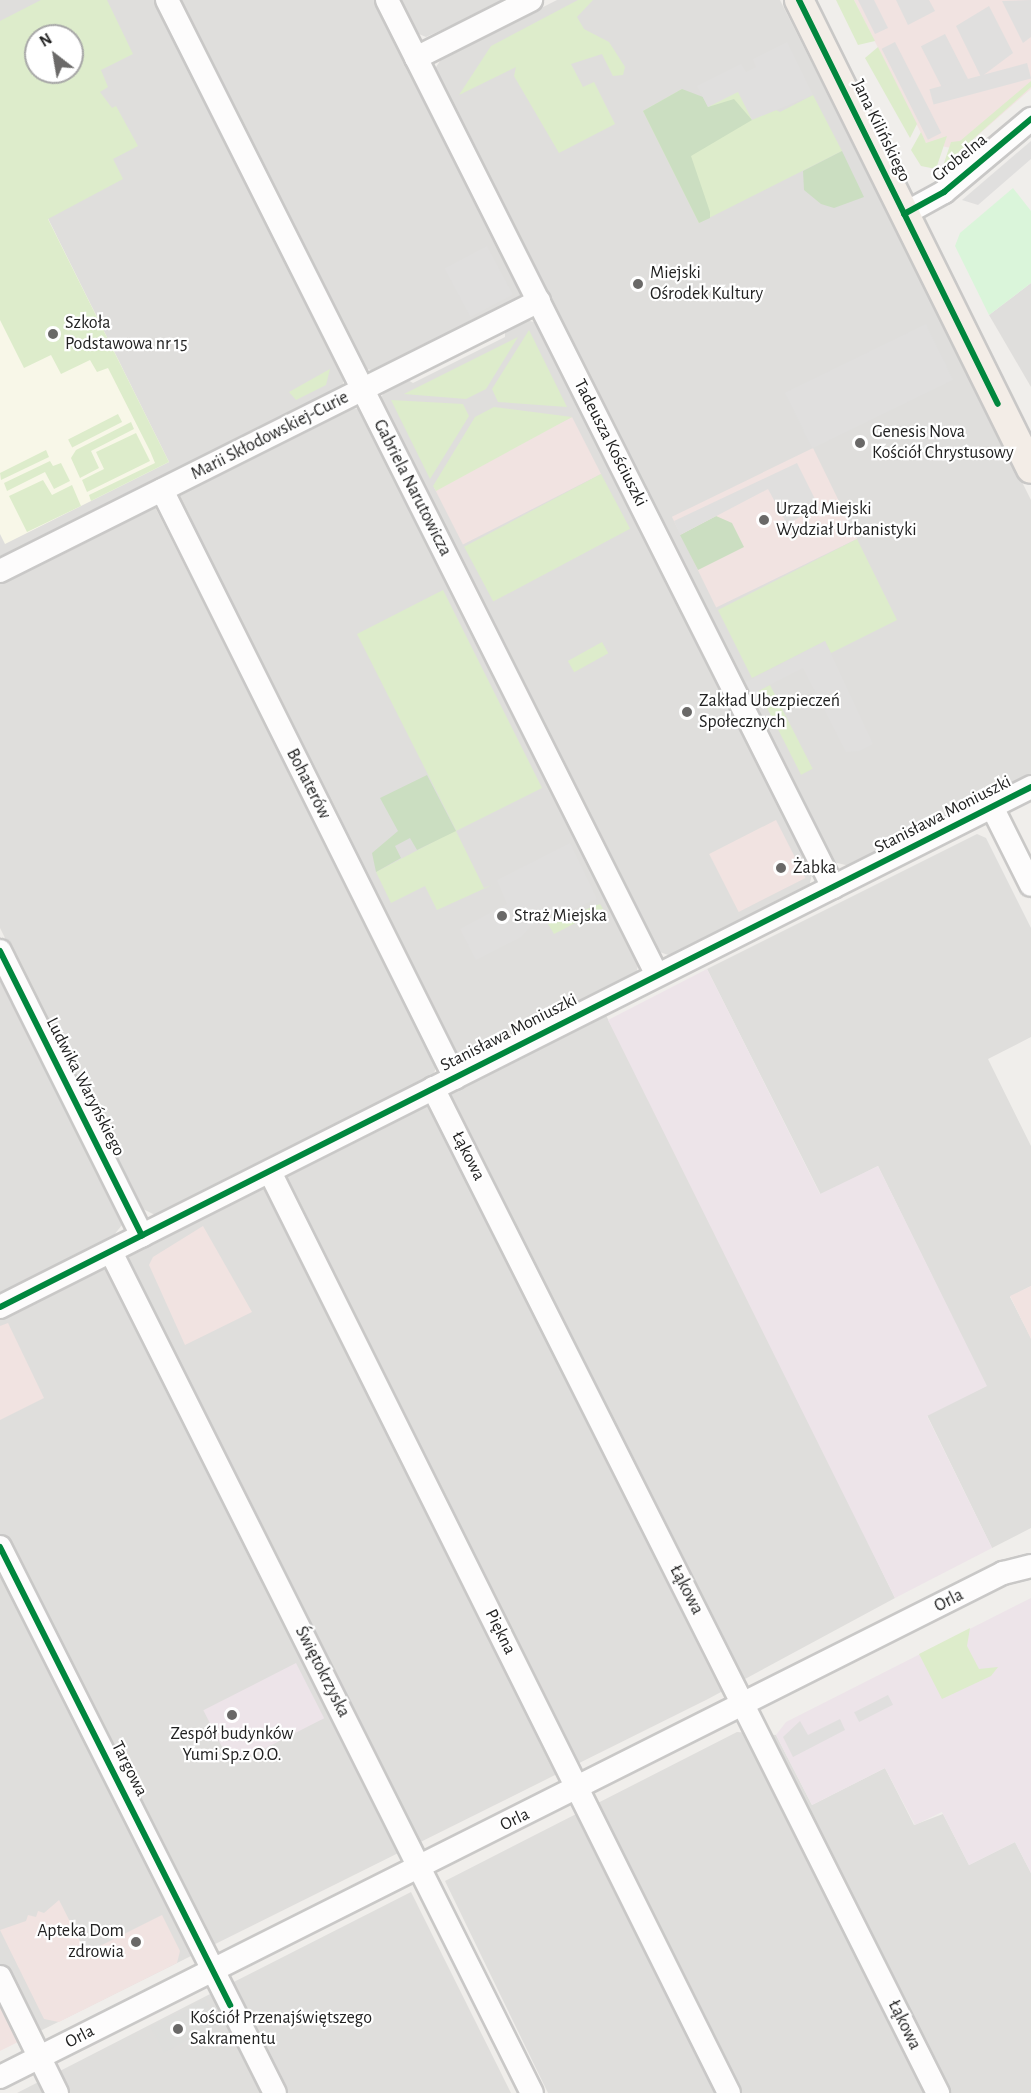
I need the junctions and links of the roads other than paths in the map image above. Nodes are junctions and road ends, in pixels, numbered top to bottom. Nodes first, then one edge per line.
1 (168, 0) edge
2 (387, 0) edge
3 (531, 0) edge
4 (799, 0) edge
5 (416, 58) junction
6 (1031, 119) edge
7 (904, 214) junction
8 (539, 301) junction
9 (363, 389) junction
10 (1031, 469) edge
11 (162, 490) junction
12 (0, 571) edge
13 (1031, 788) edge
14 (992, 807) junction
15 (1031, 885) edge
16 (833, 887) junction
17 (0, 951) edge
18 (657, 975) junction
19 (454, 1077) junction
20 (433, 1088) junction
21 (270, 1172) junction
22 (142, 1236) junction
23 (111, 1252) junction
24 (0, 1306) edge
25 (0, 1547) edge
26 (1031, 1566) edge
27 (744, 1704) junction
28 (578, 1790) junction
29 (420, 1866) junction
30 (214, 1971) junction
31 (0, 1977) edge
32 (40, 2057) junction
33 (0, 2077) edge
34 (57, 2093) edge
35 (275, 2093) edge
36 (532, 2093) edge
37 (729, 2093) edge
38 (938, 2093) edge

1 - 9 street, Gabriela Narutowicza
2 - 5 street, Tadeusza Kościuszki
3 - 5 street
4 - 7 main road, Jana Kilińskiego
5 - 8 street, Tadeusza Kościuszki
6 - 7 street, Grobelna
7 - 10 main road, Jana Kilińskiego
8 - 9 street, Marii Skłodowskiej-Curie
8 - 16 street, Tadeusza Kościuszki
9 - 11 street, Marii Skłodowskiej-Curie
9 - 18 street, Gabriela Narutowicza
11 - 12 street, Marii Skłodowskiej-Curie
11 - 19 street, Bohaterów
13 - 14 street, Stanisława Moniuszki
14 - 15 street
14 - 16 street, Stanisława Moniuszki
16 - 18 street, Stanisława Moniuszki
17 - 22 street, Ludwika Waryńskiego
18 - 19 street, Stanisława Moniuszki
19 - 20 street, Stanisława Moniuszki
20 - 21 street, Stanisława Moniuszki
20 - 27 street, Łąkowa
21 - 22 street, Stanisława Moniuszki
21 - 28 street, Piękna
22 - 23 street, Stanisława Moniuszki
23 - 24 street, Stanisława Moniuszki
23 - 29 street, Świętokrzyska
25 - 30 street, Targowa
26 - 27 street, Orla
27 - 28 street, Orla
27 - 38 street, Łąkowa
28 - 29 street, Orla
28 - 37 street, Piękna
29 - 30 street, Orla
29 - 36 street, Świętokrzyska
30 - 32 street, Orla
30 - 35 street, Targowa
31 - 32 street
32 - 33 street, Orla
32 - 34 street

